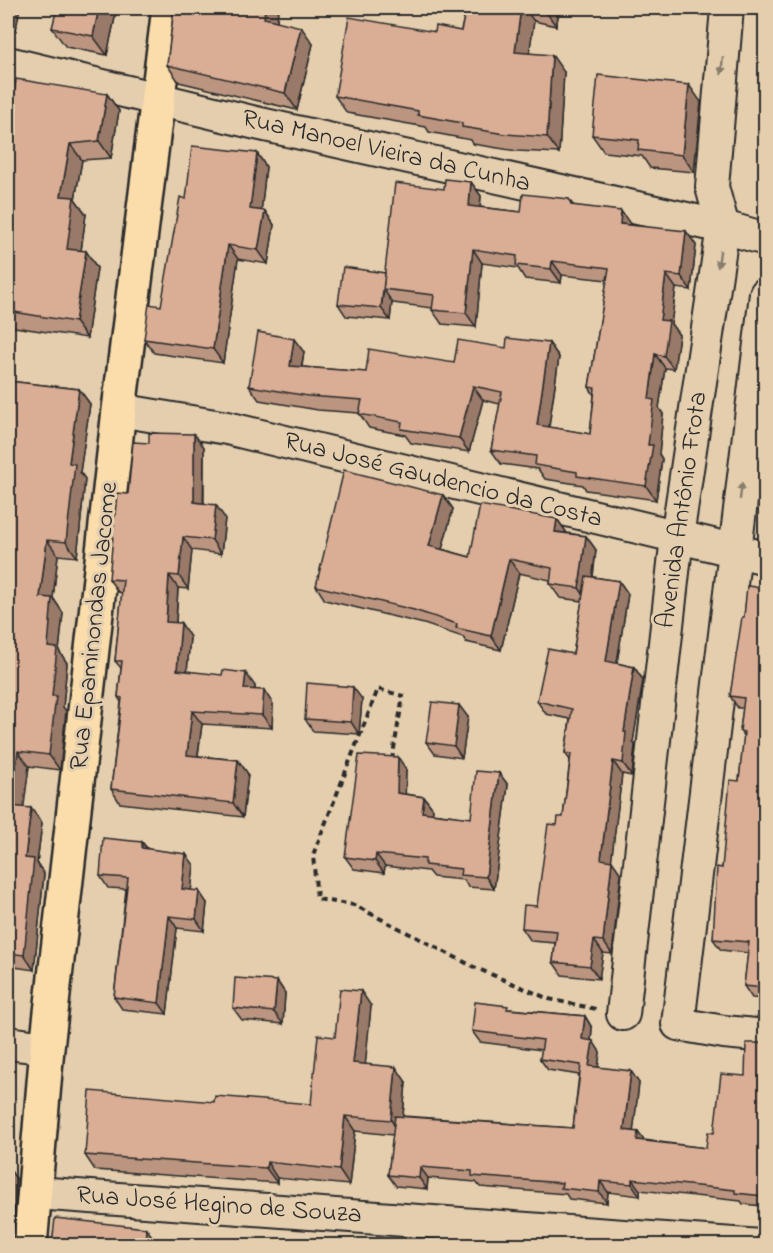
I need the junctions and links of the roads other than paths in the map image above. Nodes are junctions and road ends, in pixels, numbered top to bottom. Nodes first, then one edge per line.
1 (169, 8) edge
2 (727, 8) edge
3 (8, 63) edge
4 (159, 97) junction
5 (723, 227) junction
6 (765, 239) edge
7 (765, 294) edge
8 (119, 410) junction
9 (677, 537) junction
10 (734, 549) junction
11 (765, 558) edge
12 (623, 1014) road end
13 (765, 1036) edge
14 (8, 1043) edge
15 (47, 1048) junction
16 (36, 1193) junction
17 (30, 1245) edge
18 (761, 1245) edge

1 - 4 main road, Rua Epaminondas Jacome
2 -> 5 street, Avenida Antônio Frota
3 - 4 street, Rua Manoel Vieira da Cunha
4 - 5 street, Rua Manoel Vieira da Cunha
4 - 8 main road, Rua Epaminondas Jacome
5 - 6 street, Rua Manoel Vieira da Cunha
5 -> 9 street, Avenida Antônio Frota
10 -> 7 street, Avenida Antônio Frota
8 - 9 street, Rua José Gaudencio da Costa
8 - 15 main road, Rua Epaminondas Jacome
9 - 10 street, Rua José Gaudencio da Costa
9 - 12 street, Avenida Antônio Frota
10 - 11 street, Rua José Gaudencio da Costa
10 - 13 street, Avenida Antônio Frota
14 - 15 street
15 - 16 main road, Rua Epaminondas Jacome
16 - 17 main road, Rua Epaminondas Jacome
16 - 18 street, Rua José Hegino de Souza

